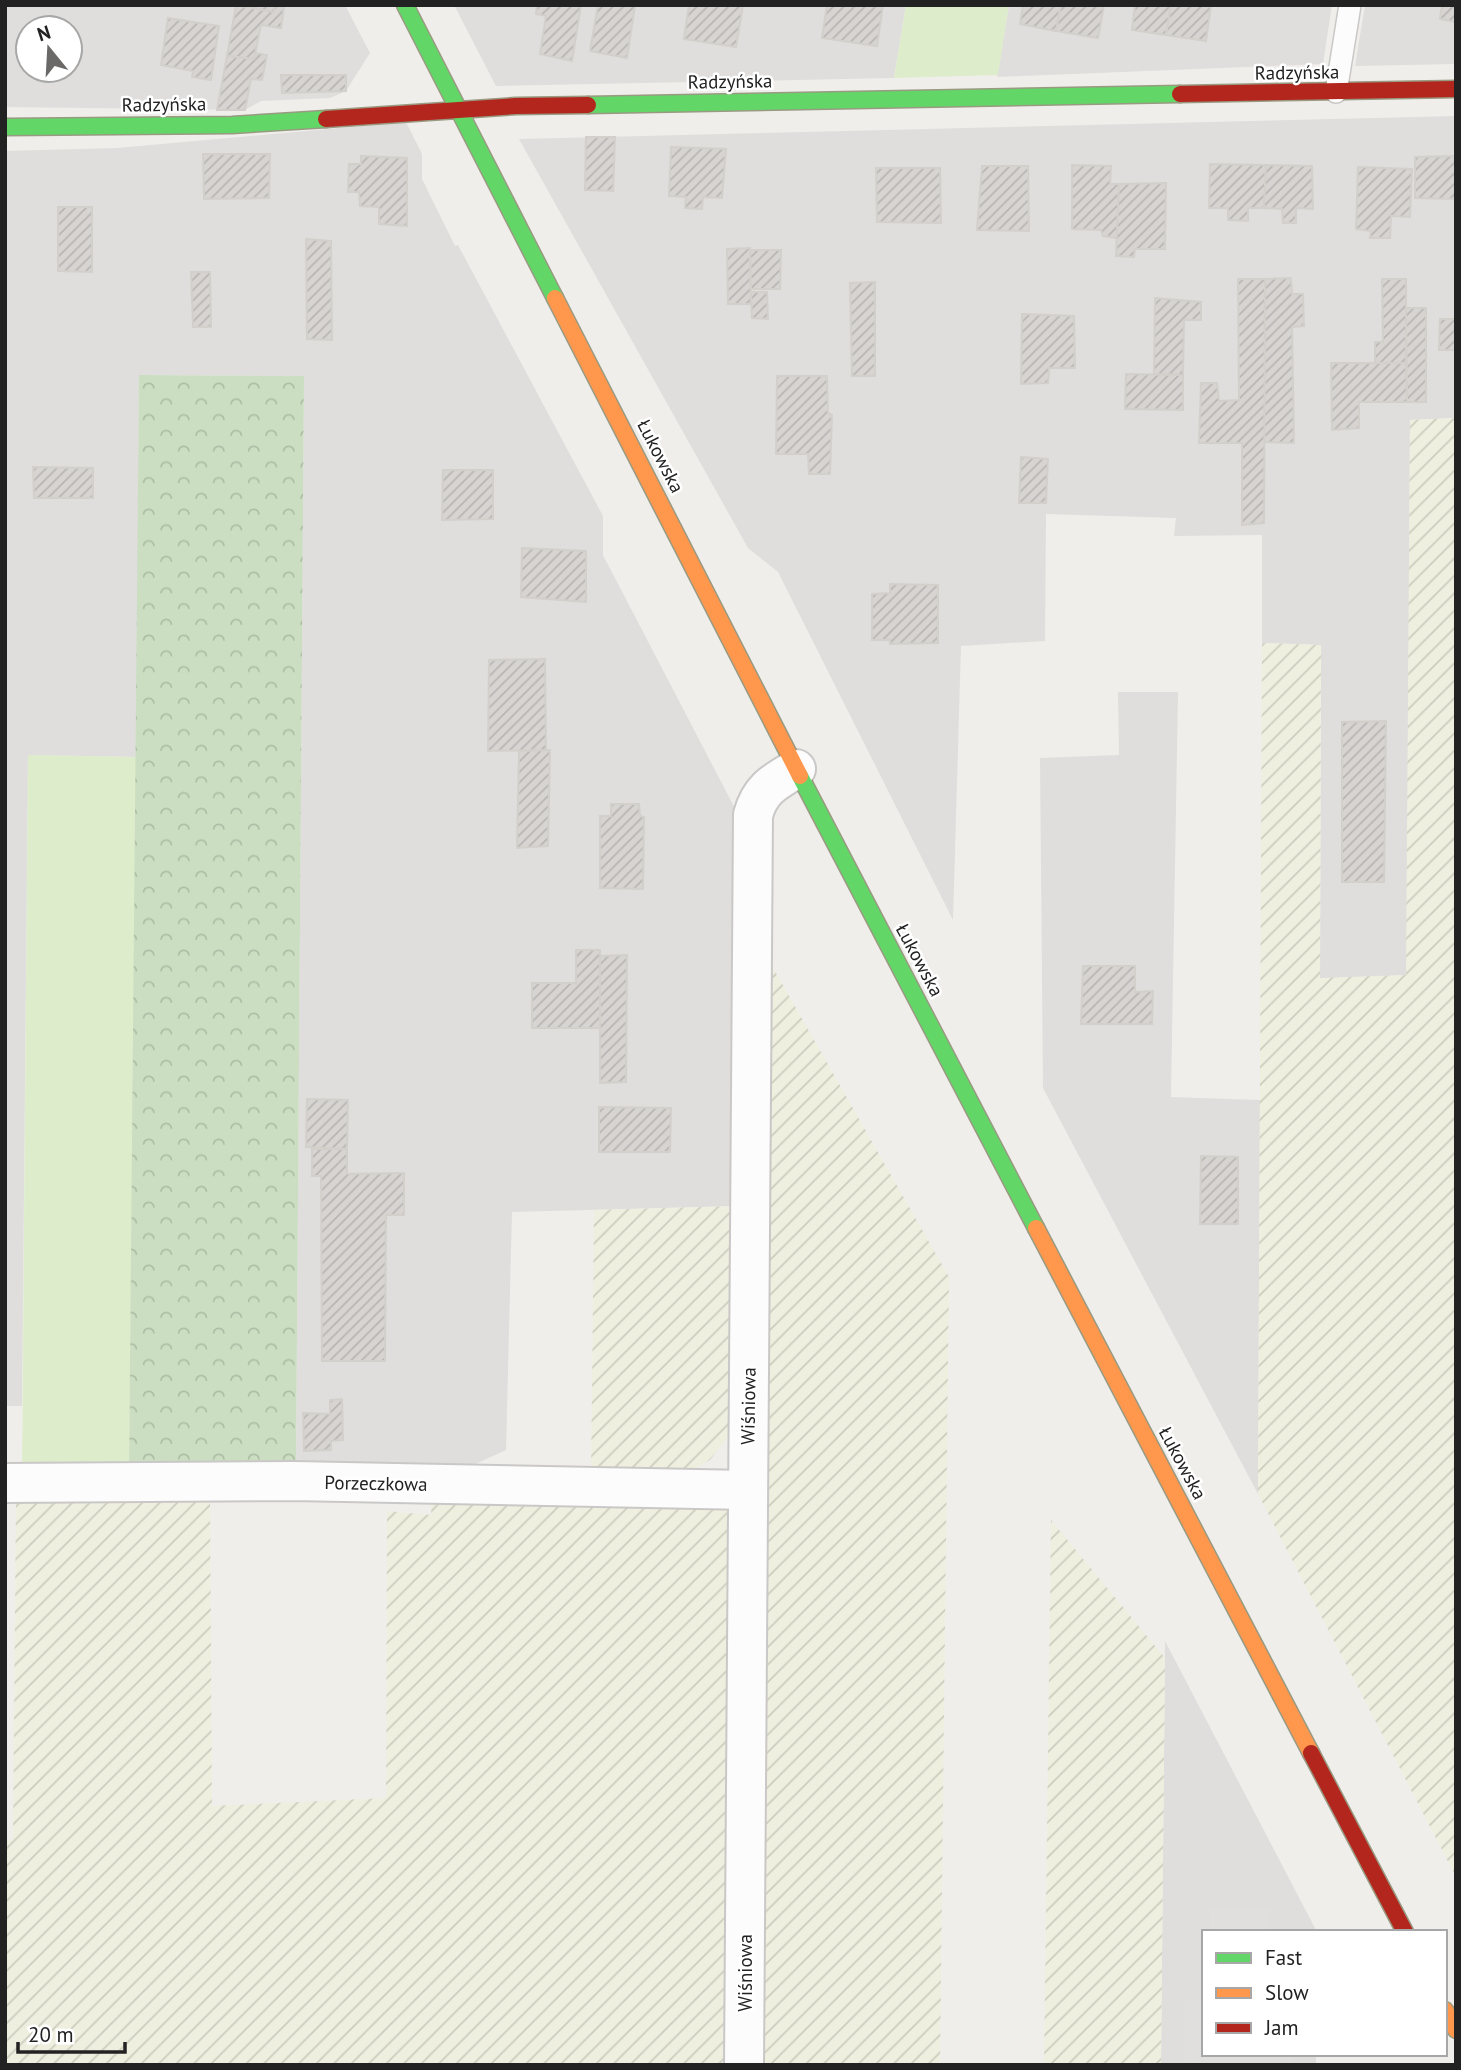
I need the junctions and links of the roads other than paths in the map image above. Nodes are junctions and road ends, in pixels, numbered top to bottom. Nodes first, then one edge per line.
1 (405, 5) edge
2 (1350, 5) edge
3 (1456, 89) edge
4 (1336, 92) junction
5 (460, 110) junction
6 (5, 127) edge
7 (796, 768) junction
8 (5, 1483) edge
9 (748, 1490) junction
10 (1404, 1930) edge
11 (1447, 2014) edge
12 (1456, 2030) edge
13 (744, 2065) edge

1 - 5 main road, Łukowska
2 - 4 lane
3 - 4 main road, Radzyńska
4 - 5 main road, Radzyńska
5 - 6 main road, Radzyńska
5 - 7 main road, Łukowska
7 - 9 street, Wiśniowa
7 - 10 main road, Łukowska
8 - 9 street, Porzeczkowa
9 - 13 street, Wiśniowa
11 - 12 main road

